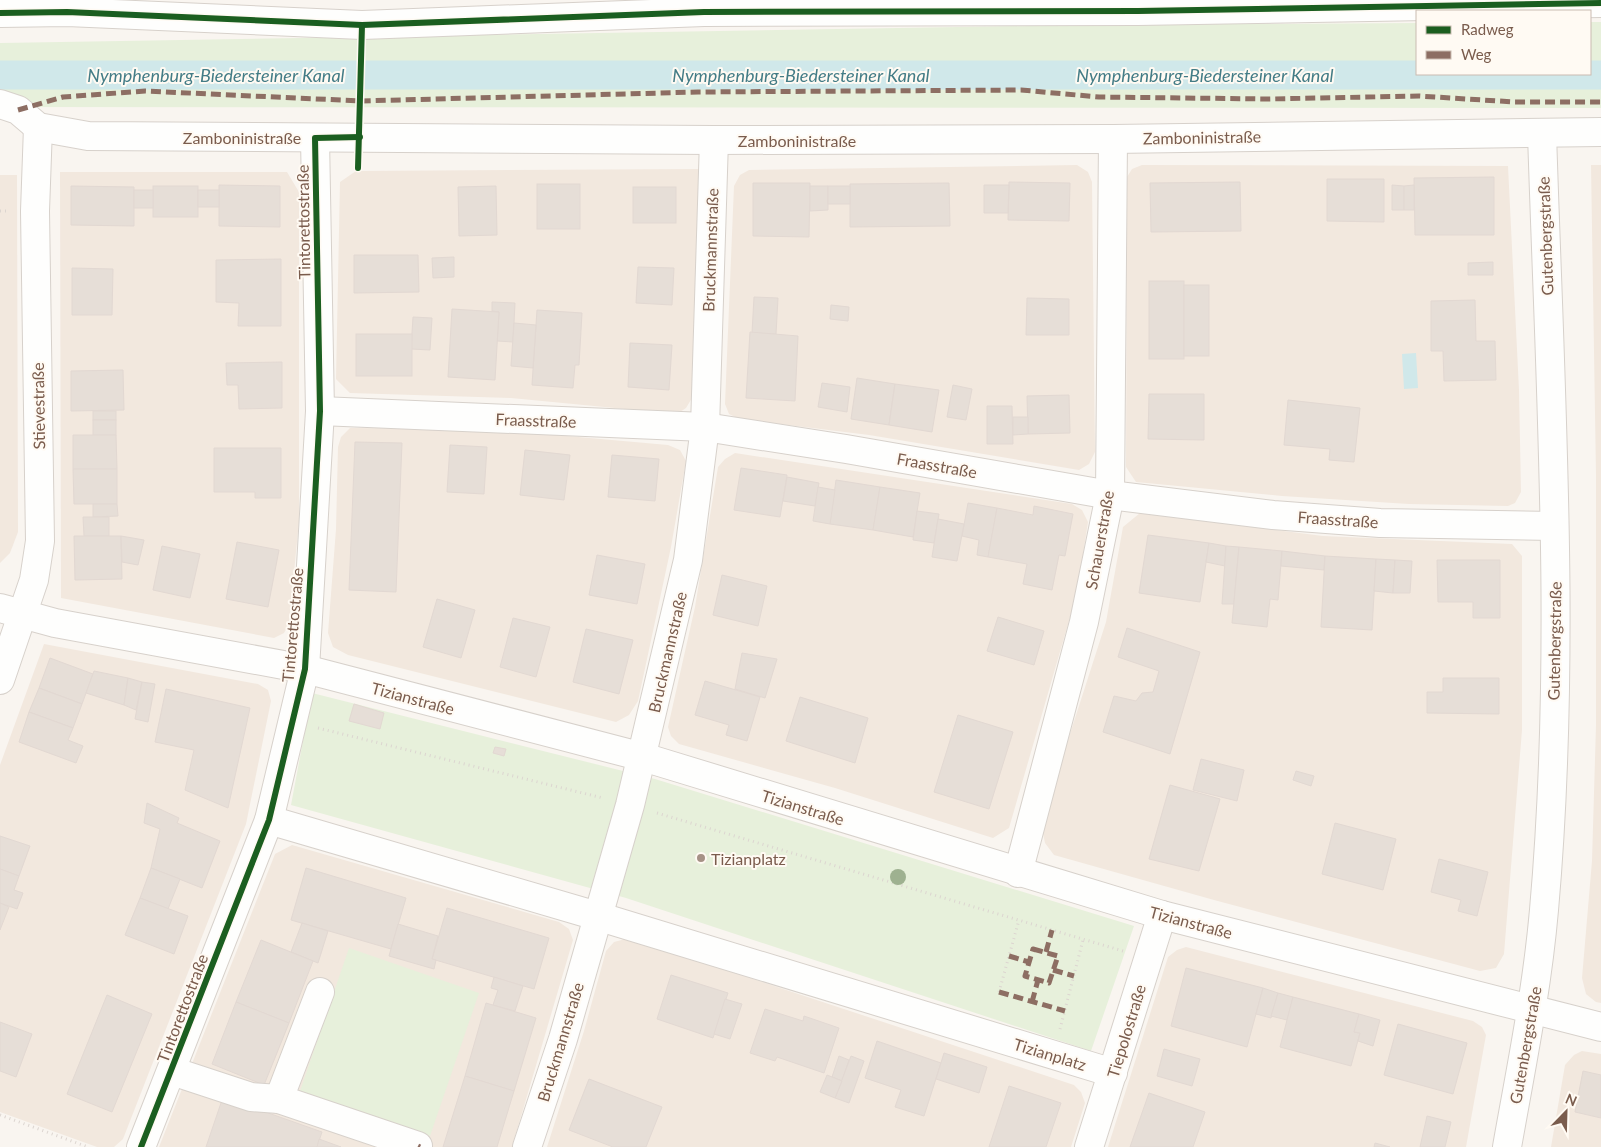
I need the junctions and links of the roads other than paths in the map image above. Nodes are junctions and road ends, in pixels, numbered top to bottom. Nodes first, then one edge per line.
1 (1516, 2) edge
2 (1601, 4) edge
3 (1138, 6) edge
4 (279, 10) edge
5 (0, 13) edge
6 (0, 104) edge
7 (38, 127) junction
8 (1542, 132) junction
9 (1601, 132) edge
10 (315, 138) junction
11 (1113, 139) junction
12 (714, 140) junction
13 (320, 411) junction
14 (705, 427) junction
15 (1110, 495) junction
16 (1554, 526) junction
17 (12, 611) edge
18 (305, 670) junction
19 (0, 680) edge
20 (643, 757) junction
21 (269, 820) junction
22 (1018, 873) junction
23 (597, 916) junction
24 (1162, 916) junction
25 (320, 992) dead end
26 (1532, 1009) junction
27 (1601, 1026) edge
28 (172, 1071) junction
29 (1113, 1073) junction
30 (278, 1100) junction
31 (418, 1146) dead end
32 (141, 1147) edge
33 (527, 1147) edge
34 (1090, 1147) edge
35 (1507, 1147) edge

1 - 2 street
1 - 3 street
3 - 4 street
4 - 5 street
6 - 7 street
7 - 10 street, Zamboninistraße
7 - 17 street, Stievestraße
8 - 9 street, Zamboninistraße
8 - 11 street, Zamboninistraße
8 - 16 street, Gutenbergstraße
10 - 12 street, Zamboninistraße
10 - 13 street, Tintorettostraße
11 - 12 street, Zamboninistraße
11 - 15 street, Schauerstraße
12 - 14 street, Bruckmannstraße
13 - 14 street, Fraasstraße
13 - 18 street, Tintorettostraße
14 - 15 street, Fraasstraße
14 - 20 street, Bruckmannstraße
15 - 16 street, Fraasstraße
15 - 22 street, Schauerstraße
16 - 26 street, Gutenbergstraße
17 - 18 street, Tizianstraße
17 - 19 street, Stievestraße
18 - 20 street, Tizianstraße
18 - 21 street, Tintorettostraße
20 - 22 street, Tizianstraße
20 - 23 street, Bruckmannstraße
21 - 23 street, Tizianplatz
21 - 28 street, Tintorettostraße
22 - 24 street, Tizianstraße
23 - 29 street, Tizianplatz
23 - 33 street, Bruckmannstraße
24 - 26 street, Tizianstraße
24 - 29 street, Tiepolostraße
25 - 30 street
26 - 27 street, Tizianstraße
26 - 35 street, Gutenbergstraße
28 - 30 street
28 - 32 street, Tintorettostraße
29 - 34 street, Tiepolostraße
30 - 31 street

